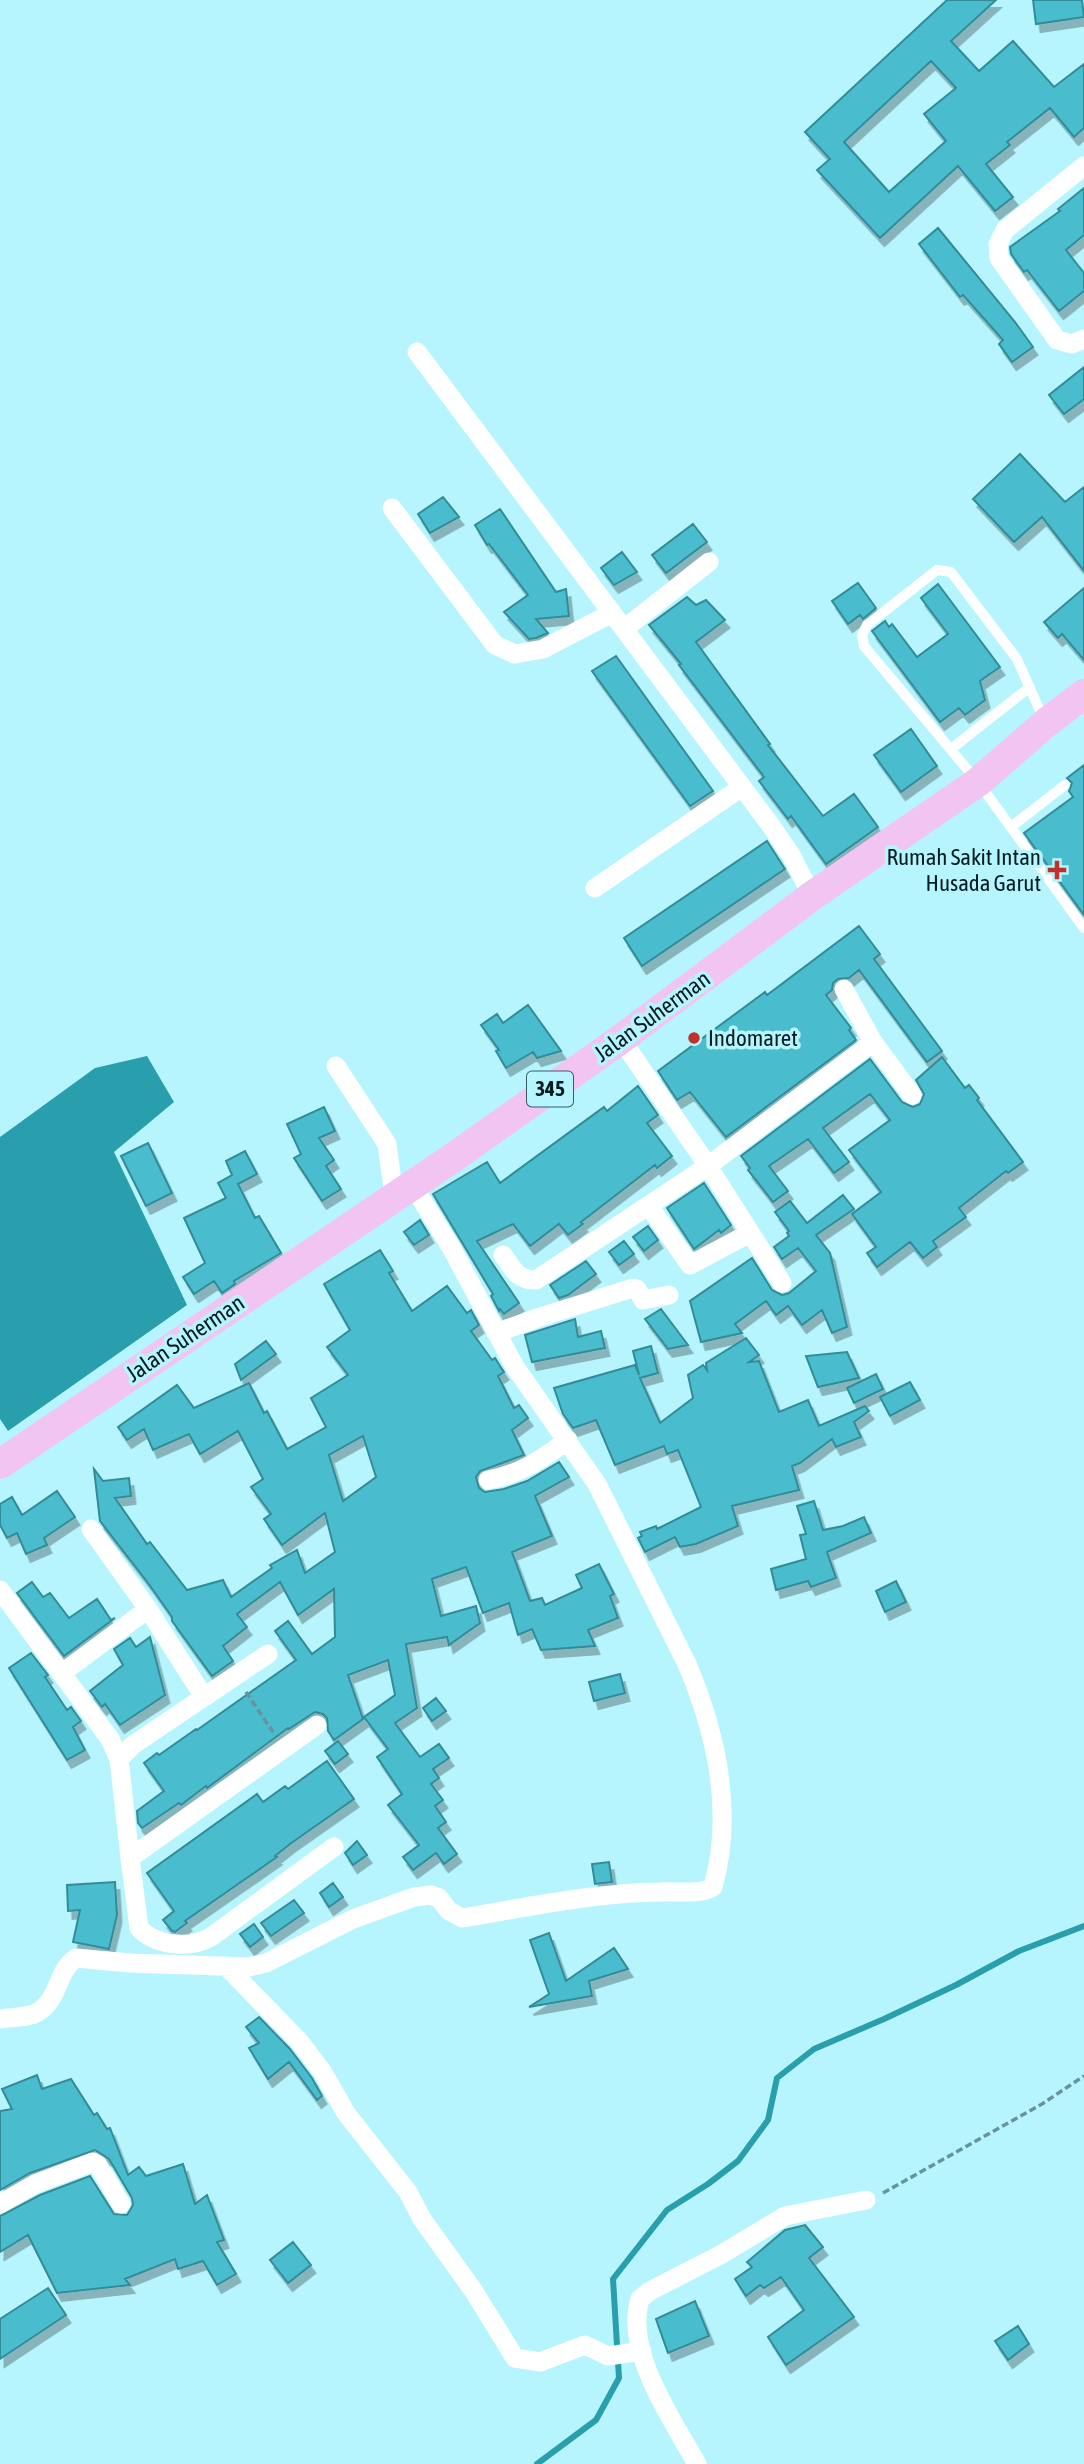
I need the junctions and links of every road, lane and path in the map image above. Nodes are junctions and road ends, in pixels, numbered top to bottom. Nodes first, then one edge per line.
1 (1084, 166) edge
2 (1084, 339) edge
3 (416, 352) dead end
4 (392, 509) dead end
5 (709, 562) dead end
6 (612, 613) junction
7 (624, 629) junction
8 (1030, 687) junction
9 (1084, 694) edge
10 (1046, 723) junction
11 (951, 748) junction
12 (978, 782) junction
13 (1065, 785) dead end
14 (742, 787) junction
15 (1011, 827) junction
16 (595, 888) dead end
17 (813, 896) junction
18 (1084, 928) edge
19 (844, 989) dead end
20 (621, 1039) junction
21 (873, 1042) junction
22 (336, 1066) dead end
23 (912, 1095) dead end
24 (708, 1166) junction
25 (403, 1190) junction
26 (649, 1206) junction
27 (750, 1233) junction
28 (503, 1255) dead end
29 (782, 1283) dead end
30 (668, 1295) dead end
31 (496, 1334) junction
32 (568, 1440) junction
33 (0, 1464) edge
34 (488, 1480) dead end
35 (91, 1529) dead end
36 (0, 1590) edge
37 (148, 1609) junction
38 (268, 1654) dead end
39 (62, 1672) junction
40 (234, 1675) junction
41 (204, 1697) junction
42 (317, 1725) dead end
43 (284, 1748) junction
44 (118, 1759) junction
45 (334, 1847) dead end
46 (130, 1858) junction
47 (226, 1966) junction
48 (0, 2019) edge
49 (1084, 2076) edge
50 (866, 2200) joint
51 (0, 2203) edge
52 (121, 2204) dead end
53 (638, 2351) junction
54 (697, 2464) edge

1 - 2 street
3 - 6 street
4 - 6 street
5 - 7 street
6 - 7 street
7 - 14 street
8 - 10 lane
8 - 11 lane
8 - 11 lane
9 - 10 main road, Jalan Suherman / 345
10 - 12 main road, Jalan Suherman / 345
11 - 12 lane
12 - 15 lane
12 - 17 main road, Jalan Suherman / 345
13 - 15 lane
14 - 16 street
14 - 17 street
15 - 18 lane
17 - 20 main road, Jalan Suherman / 345
19 - 21 street
20 - 24 street
20 - 25 main road, Jalan Suherman / 345
21 - 23 street
21 - 24 street
22 - 25 street
24 - 26 street
24 - 27 street
25 - 31 street
25 - 33 main road, Jalan Suherman / 345
26 - 27 street
26 - 28 street
27 - 29 street
30 - 31 street
31 - 32 street
32 - 34 street
32 - 47 street
35 - 37 street
36 - 39 street
37 - 39 street
37 - 41 street
38 - 40 street
39 - 44 street
40 - 41 street
40 - 43 path
41 - 44 street
42 - 43 street
43 - 46 street
44 - 46 street
45 - 46 street
47 - 48 street
47 - 53 street
49 - 50 path
50 - 53 street
51 - 52 street
53 - 54 street

